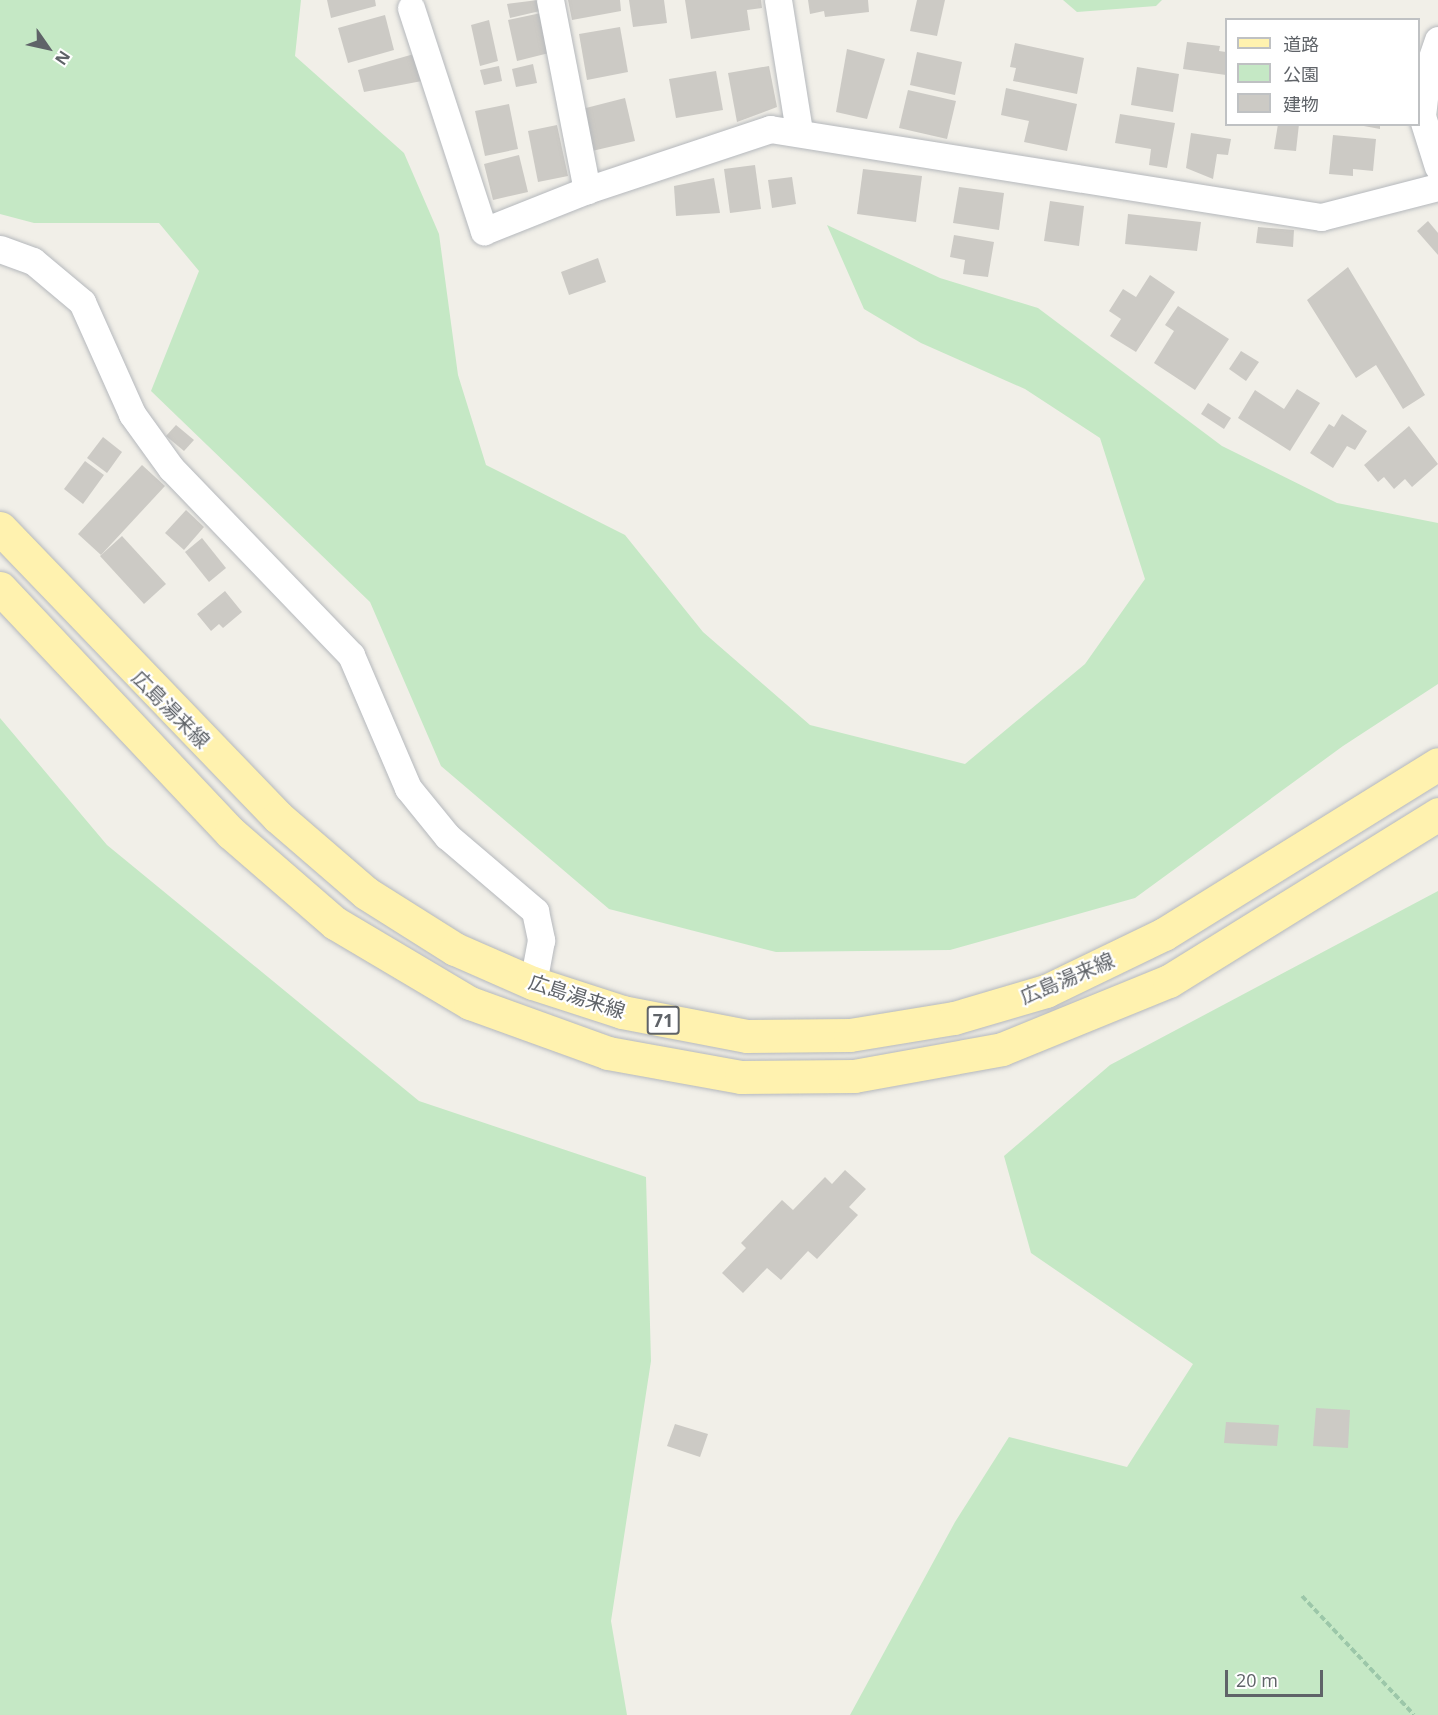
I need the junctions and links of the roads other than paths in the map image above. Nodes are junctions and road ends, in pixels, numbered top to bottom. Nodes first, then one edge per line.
1 (550, 0) edge
2 (778, 0) edge
3 (411, 8) dead end
4 (1438, 40) edge
5 (1432, 73) edge
6 (799, 131) junction
7 (1438, 167) edge
8 (1438, 187) edge
9 (586, 190) junction
10 (0, 249) edge
11 (0, 528) edge
12 (0, 588) edge
13 (1438, 764) edge
14 (1438, 814) edge
15 (533, 983) junction

1 - 9 street
2 - 6 street
3 - 9 street
4 - 5 street
5 - 7 street
6 - 8 street
6 - 9 street
10 - 15 street
11 - 15 main road, 広島湯来線 / 71
12 - 14 main road, 広島湯来線 / 71
13 - 15 main road, 広島湯来線 / 71

